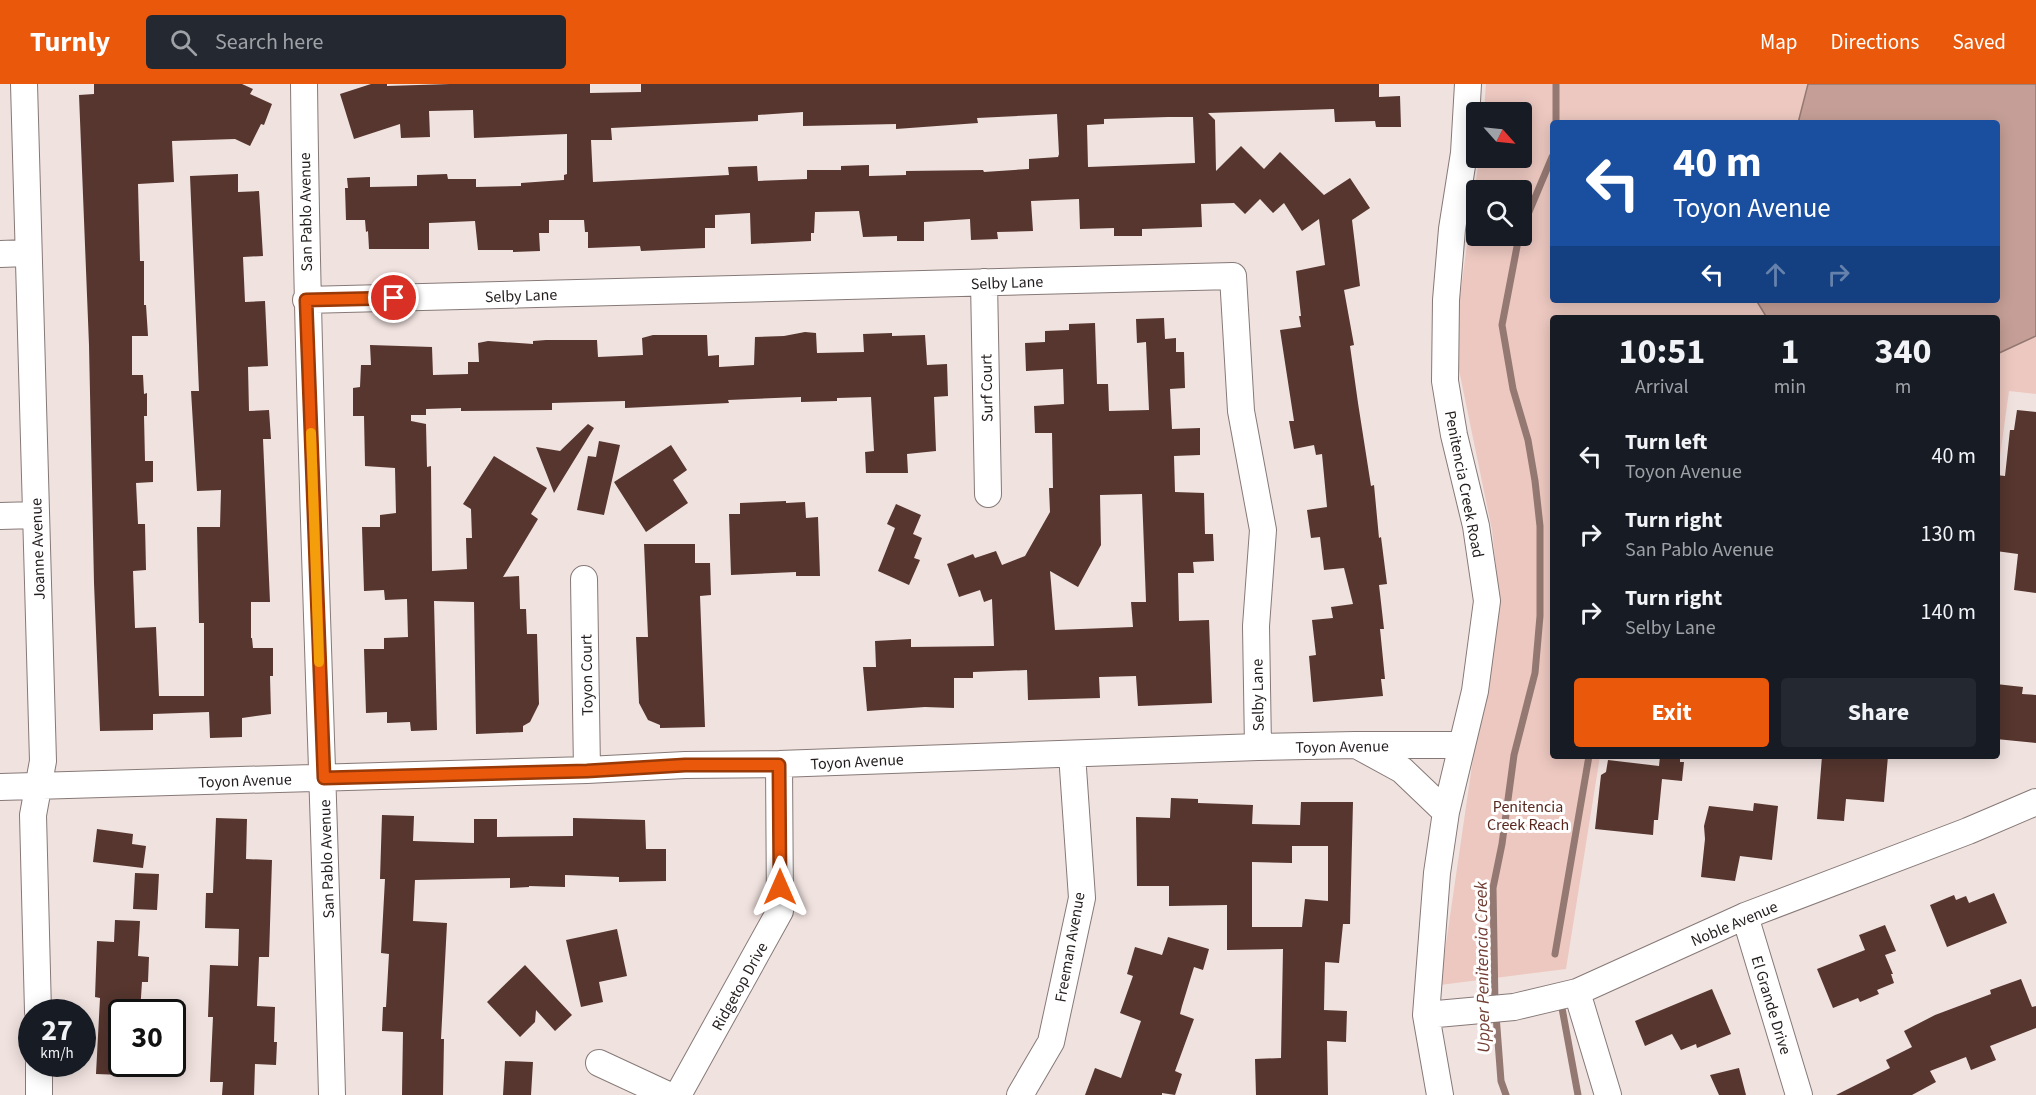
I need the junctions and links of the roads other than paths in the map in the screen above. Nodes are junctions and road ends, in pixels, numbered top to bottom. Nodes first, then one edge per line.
1 (24, 84) edge
2 (304, 84) edge
3 (1468, 84) edge
4 (28, 253) junction
5 (0, 254) edge
6 (984, 282) junction
7 (306, 300) junction
8 (988, 494) dead end
9 (36, 515) junction
10 (0, 516) edge
11 (584, 579) dead end
12 (1355, 745) junction
13 (1462, 745) junction
14 (1258, 747) junction
15 (1072, 754) junction
16 (779, 765) junction
17 (587, 771) junction
18 (324, 778) junction
19 (38, 786) junction
20 (0, 787) edge
21 (2036, 802) edge
22 (1446, 812) junction
23 (1745, 916) junction
24 (1577, 992) junction
25 (38, 999) edge
26 (1426, 1015) junction
27 (599, 1063) dead end
28 (39, 1077) edge
29 (39, 1095) edge
30 (332, 1095) edge
31 (668, 1095) edge
32 (678, 1095) edge
33 (1020, 1095) edge
34 (1440, 1095) edge
35 (1608, 1095) edge
36 (1800, 1095) edge

1 - 4 street, Joanne Avenue
2 - 7 street, San Pablo Avenue
3 - 13 street, Penitencia Creek Road
4 - 5 street
4 - 9 street, Joanne Avenue
6 - 7 street, Selby Lane
6 - 8 street, Surf Court
6 - 14 street, Selby Lane
7 - 18 street, San Pablo Avenue
9 - 10 street
9 - 19 street, Joanne Avenue
11 - 17 street, Toyon Court
12 - 13 street, Toyon Avenue
12 - 14 street, Toyon Avenue
12 - 22 street
13 - 22 street, Penitencia Creek Road
14 - 15 street, Toyon Avenue
15 - 16 street, Toyon Avenue
15 - 33 street, Freeman Avenue
16 - 17 street, Toyon Avenue
16 - 32 street, Ridgetop Drive
17 - 18 street, Toyon Avenue
18 - 19 street, Toyon Avenue
18 - 30 street, San Pablo Avenue
19 - 20 street, Toyon Avenue
19 - 25 street, Joanne Avenue
21 - 23 street, Noble Avenue
22 - 26 street, Penitencia Creek Road
23 - 24 street, Noble Avenue
23 - 36 street, El Grande Drive
24 - 26 street, Noble Avenue
24 - 35 street
26 - 34 street, Penitencia Creek Road
27 - 31 street
28 - 29 street

